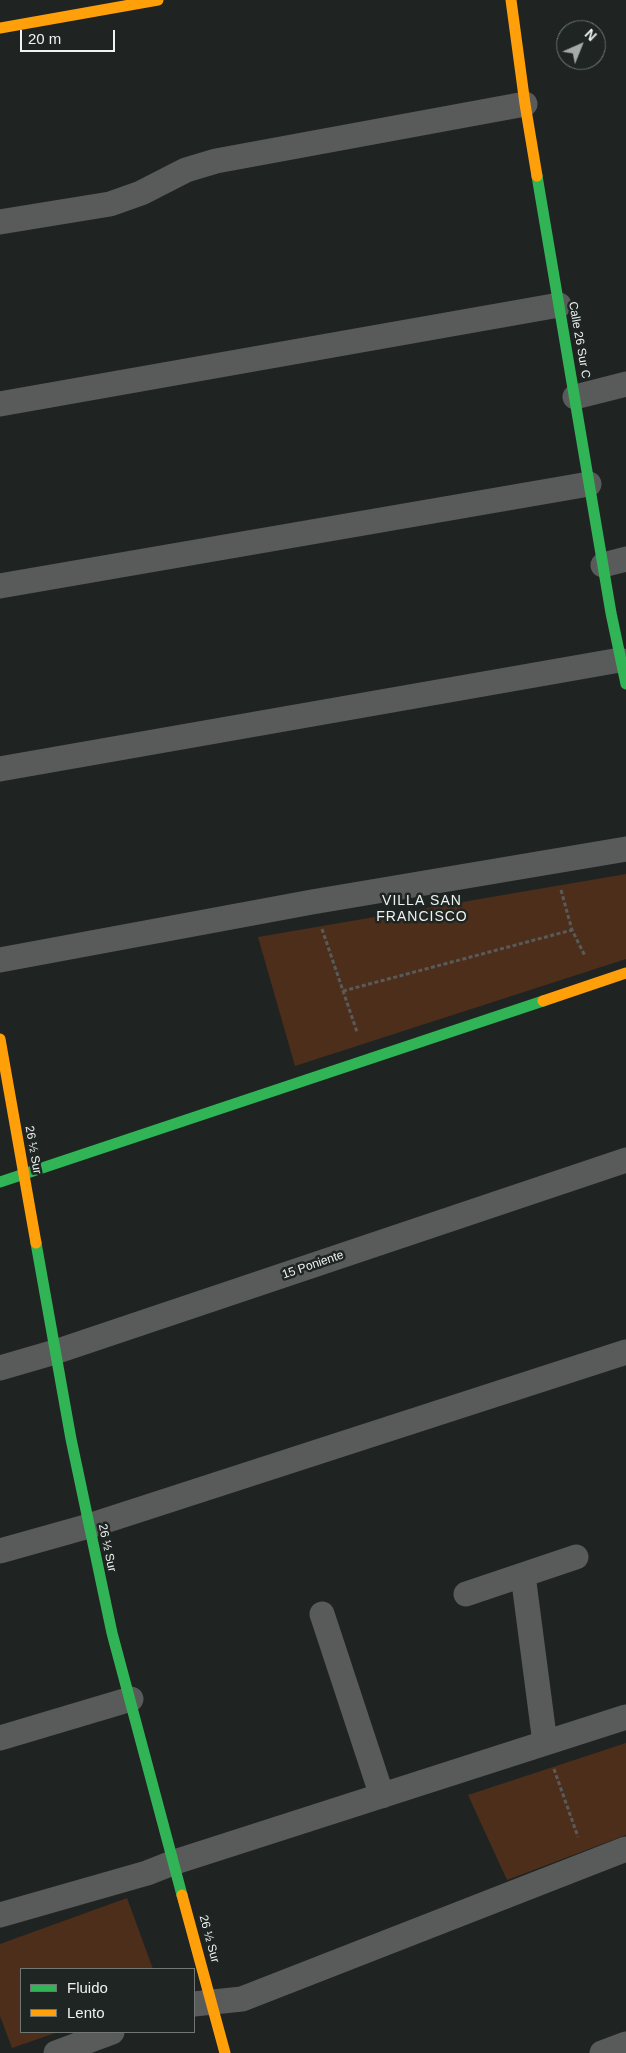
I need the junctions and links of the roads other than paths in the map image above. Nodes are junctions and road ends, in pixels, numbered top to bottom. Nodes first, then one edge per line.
1 (158, 0) edge
2 (511, 0) edge
3 (0, 28) edge
4 (525, 104) junction
5 (0, 222) edge
6 (559, 305) junction
7 (626, 384) edge
8 (575, 397) junction
9 (0, 404) edge
10 (589, 484) junction
11 (614, 562) edge
12 (0, 586) edge
13 (620, 660) junction
14 (626, 684) edge
15 (0, 769) edge
16 (626, 848) edge
17 (0, 960) edge
18 (626, 973) edge
19 (0, 1039) edge
20 (626, 1160) edge
21 (24, 1175) junction
22 (0, 1182) edge
23 (55, 1352) junction
24 (626, 1352) edge
25 (0, 1368) edge
26 (89, 1526) junction
27 (0, 1551) edge
28 (576, 1557) dead end
29 (523, 1575) junction
30 (466, 1594) dead end
31 (322, 1614) dead end
32 (131, 1699) junction
33 (626, 1717) edge
34 (0, 1738) edge
35 (544, 1743) junction
36 (382, 1796) junction
37 (626, 1849) edge
38 (175, 1862) junction
39 (0, 1915) edge
40 (203, 2003) edge
41 (109, 2033) edge
42 (626, 2044) edge
43 (56, 2053) edge
44 (225, 2053) edge
45 (602, 2053) edge

1 - 3 street
2 - 4 street, Calle 26 Sur C
4 - 5 street
4 - 6 street, Calle 26 Sur C
6 - 8 street, Calle 26 Sur C
6 - 9 street
7 - 8 street
8 - 10 street, Calle 26 Sur C
10 - 11 street, Calle 26 Sur C
10 - 12 street
11 - 13 street, Calle 26 Sur C
13 - 14 street, Calle 26 Sur C
13 - 15 street
16 - 17 street
18 - 21 street
19 - 21 street, 26 ½ Sur
20 - 23 street, 15 Poniente
21 - 22 street
21 - 23 street, 26 ½ Sur
23 - 25 street, 15 Poniente
23 - 26 street, 26 ½ Sur
24 - 26 street
26 - 27 street
26 - 32 street, 26 ½ Sur
28 - 29 street
29 - 30 street
29 - 35 street
31 - 36 street
32 - 34 street
32 - 38 street, 26 ½ Sur
33 - 35 street
35 - 36 street
36 - 38 street
37 - 40 street
38 - 39 street
38 - 40 street, 26 ½ Sur
40 - 44 street, 26 ½ Sur
41 - 43 street
42 - 45 street

